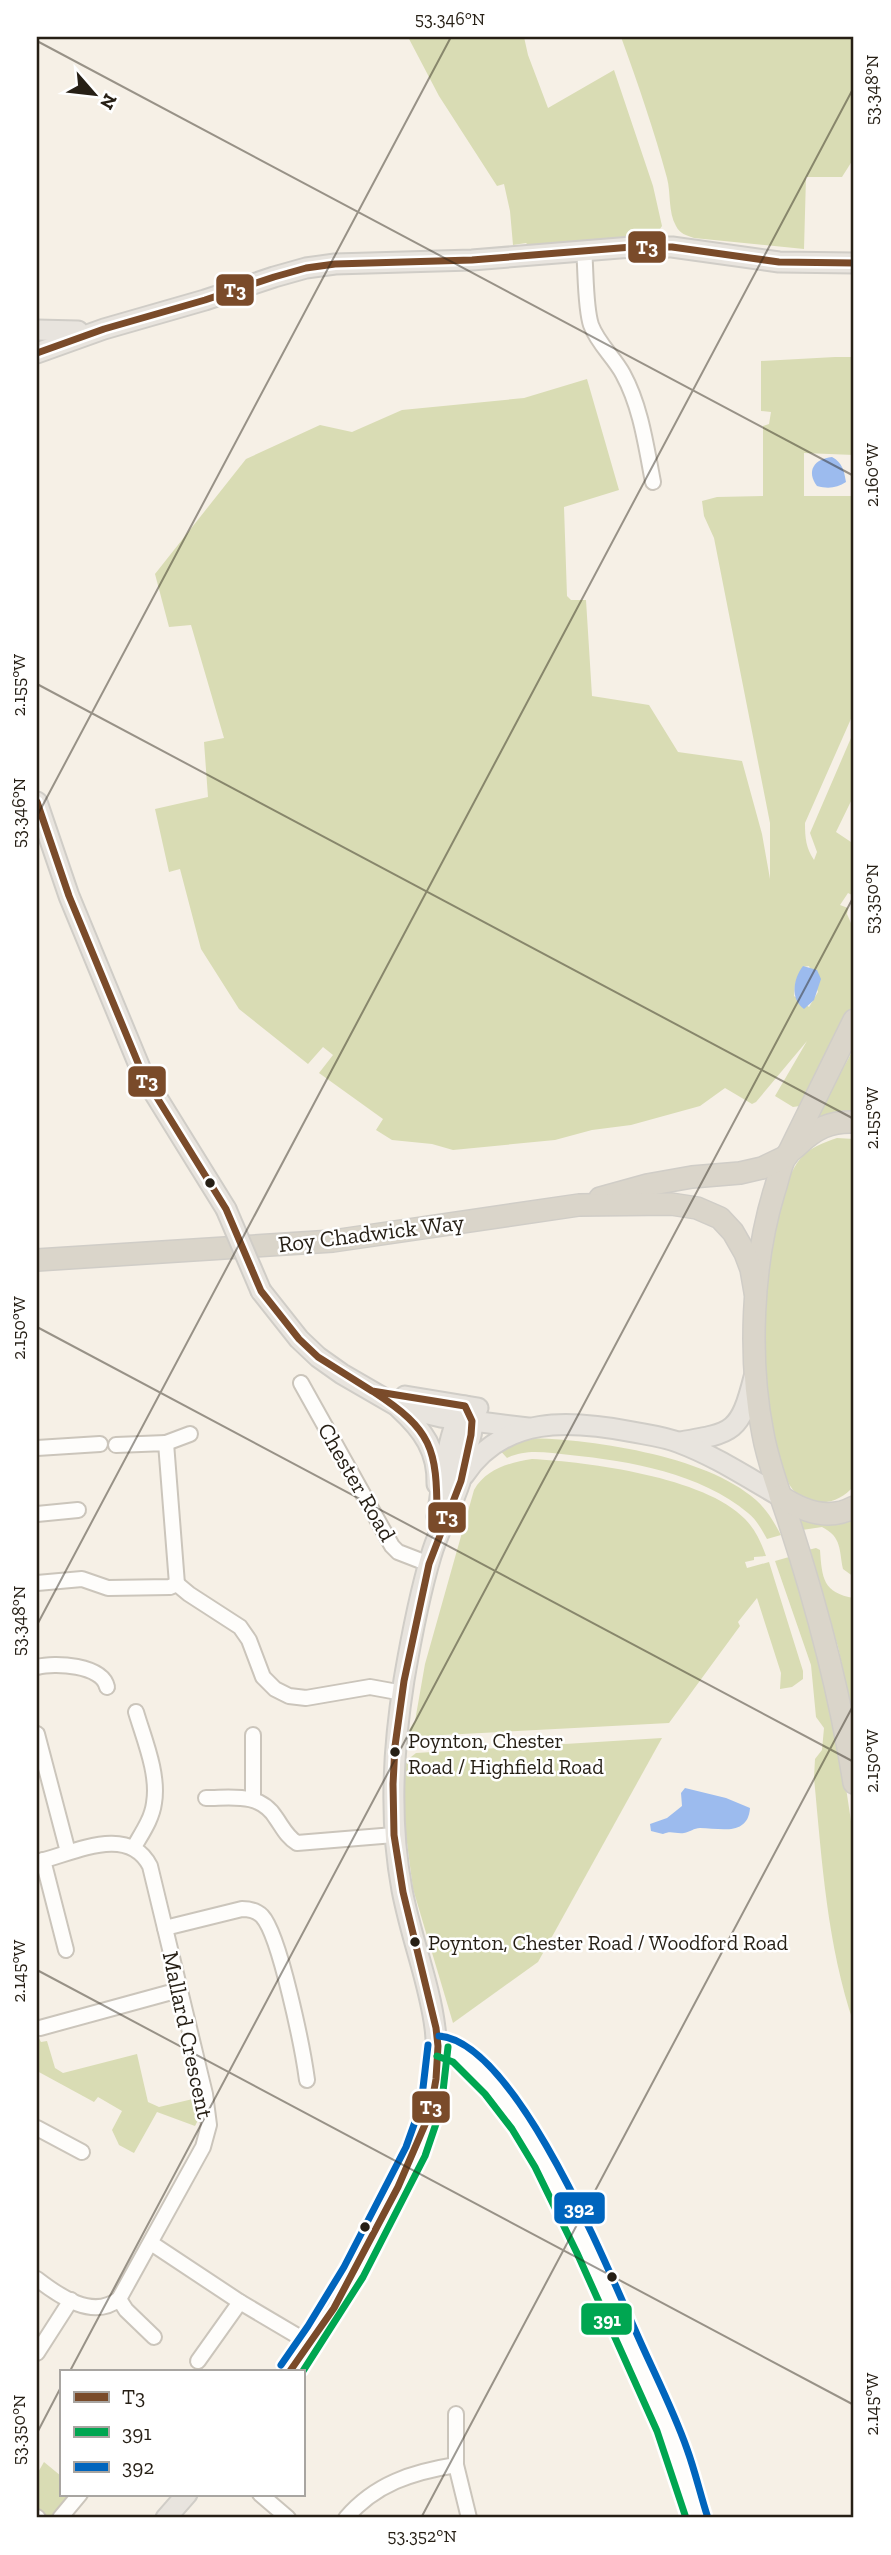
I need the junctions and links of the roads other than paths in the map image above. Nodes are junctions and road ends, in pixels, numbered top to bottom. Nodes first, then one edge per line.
1 (584, 250) junction
2 (854, 263) edge
3 (37, 330) edge
4 (104, 330) junction
5 (37, 353) edge
6 (653, 482) dead end
7 (37, 802) edge
8 (854, 1020) edge
9 (805, 1117) junction
10 (854, 1122) edge
11 (787, 1156) junction
12 (692, 1177) junction
13 (579, 1205) junction
14 (37, 1260) edge
15 (755, 1292) junction
16 (756, 1368) junction
17 (301, 1383) dead end
18 (372, 1391) junction
19 (398, 1407) junction
20 (465, 1415) junction
21 (545, 1426) junction
22 (190, 1434) dead end
23 (680, 1442) junction
24 (166, 1443) junction
25 (100, 1444) dead end
26 (116, 1445) dead end
27 (37, 1448) edge
28 (461, 1481) junction
29 (780, 1496) junction
30 (854, 1507) edge
31 (78, 1510) dead end
32 (37, 1514) edge
33 (437, 1517) junction
34 (430, 1558) junction
35 (37, 1583) edge
36 (177, 1584) junction
37 (37, 1667) edge
38 (107, 1687) dead end
39 (403, 1693) junction
40 (136, 1712) dead end
41 (37, 1734) edge
42 (253, 1735) dead end
43 (854, 1783) edge
44 (253, 1797) junction
45 (206, 1798) dead end
46 (394, 1835) junction
47 (134, 1847) junction
48 (68, 1852) junction
49 (40, 1861) edge
50 (165, 1928) junction
51 (66, 1950) dead end
52 (179, 1990) junction
53 (40, 2028) dead end
54 (438, 2046) junction
55 (307, 2080) dead end
56 (37, 2128) edge
57 (82, 2152) dead end
58 (151, 2244) junction
59 (37, 2279) edge
60 (71, 2300) junction
61 (119, 2300) junction
62 (240, 2302) junction
63 (154, 2337) dead end
64 (311, 2344) junction
65 (37, 2353) edge
66 (198, 2361) dead end
67 (291, 2370) edge
68 (456, 2414) dead end
69 (456, 2465) junction
70 (78, 2496) edge
71 (185, 2496) edge
72 (262, 2496) edge
73 (60, 2518) edge
74 (166, 2518) edge
75 (288, 2518) edge
76 (346, 2518) edge
77 (469, 2518) edge
78 (697, 2518) edge

1 - 2 main road
1 - 4 main road
1 - 6 street
3 - 4 main road
4 - 5 main road
7 - 18 main road, bridge
8 - 9 highway
9 - 11 highway
9 - 12 highway, Roy Chadwick Way
10 - 11 highway
11 - 12 highway, Roy Chadwick Way
11 - 15 highway
12 - 13 highway, Roy Chadwick Way
13 - 14 highway, Roy Chadwick Way
13 - 15 highway, Roy Chadwick Way
15 - 16 highway
16 - 23 main road
16 - 29 highway
17 - 34 street, Chester Road
18 - 19 main road
18 - 20 main road
19 - 20 main road
19 - 33 main road
20 - 21 main road
20 - 28 main road, Chester Road
20 - 33 main road, Chester Road
21 - 23 main road
21 - 28 main road
22 - 24 street
23 - 29 main road
24 - 26 street
24 - 36 street
25 - 27 street
28 - 34 main road, Chester Road
29 - 30 highway
29 - 43 highway
31 - 32 street
33 - 34 main road, Chester Road
34 - 39 main road, Chester Road
35 - 36 street
36 - 39 street
37 - 38 street
39 - 46 main road, Chester Road
40 - 47 street
41 - 48 street
42 - 44 street
44 - 45 street
44 - 46 street
46 - 54 main road, Chester Road
47 - 48 street
47 - 50 street, Mallard Crescent
48 - 49 street
49 - 51 street
50 - 52 street, Mallard Crescent
50 - 55 street
52 - 53 street
52 - 58 street, Mallard Crescent
54 - 64 main road, Chester Road
54 - 78 street
56 - 57 street
58 - 61 street, Mallard Crescent
58 - 62 street
59 - 60 street
60 - 61 street
60 - 65 street
61 - 63 street
62 - 64 street
62 - 66 street
64 - 67 main road, Chester Road
68 - 69 street
69 - 76 street
69 - 77 street
70 - 73 street
71 - 74 main road
72 - 75 street

